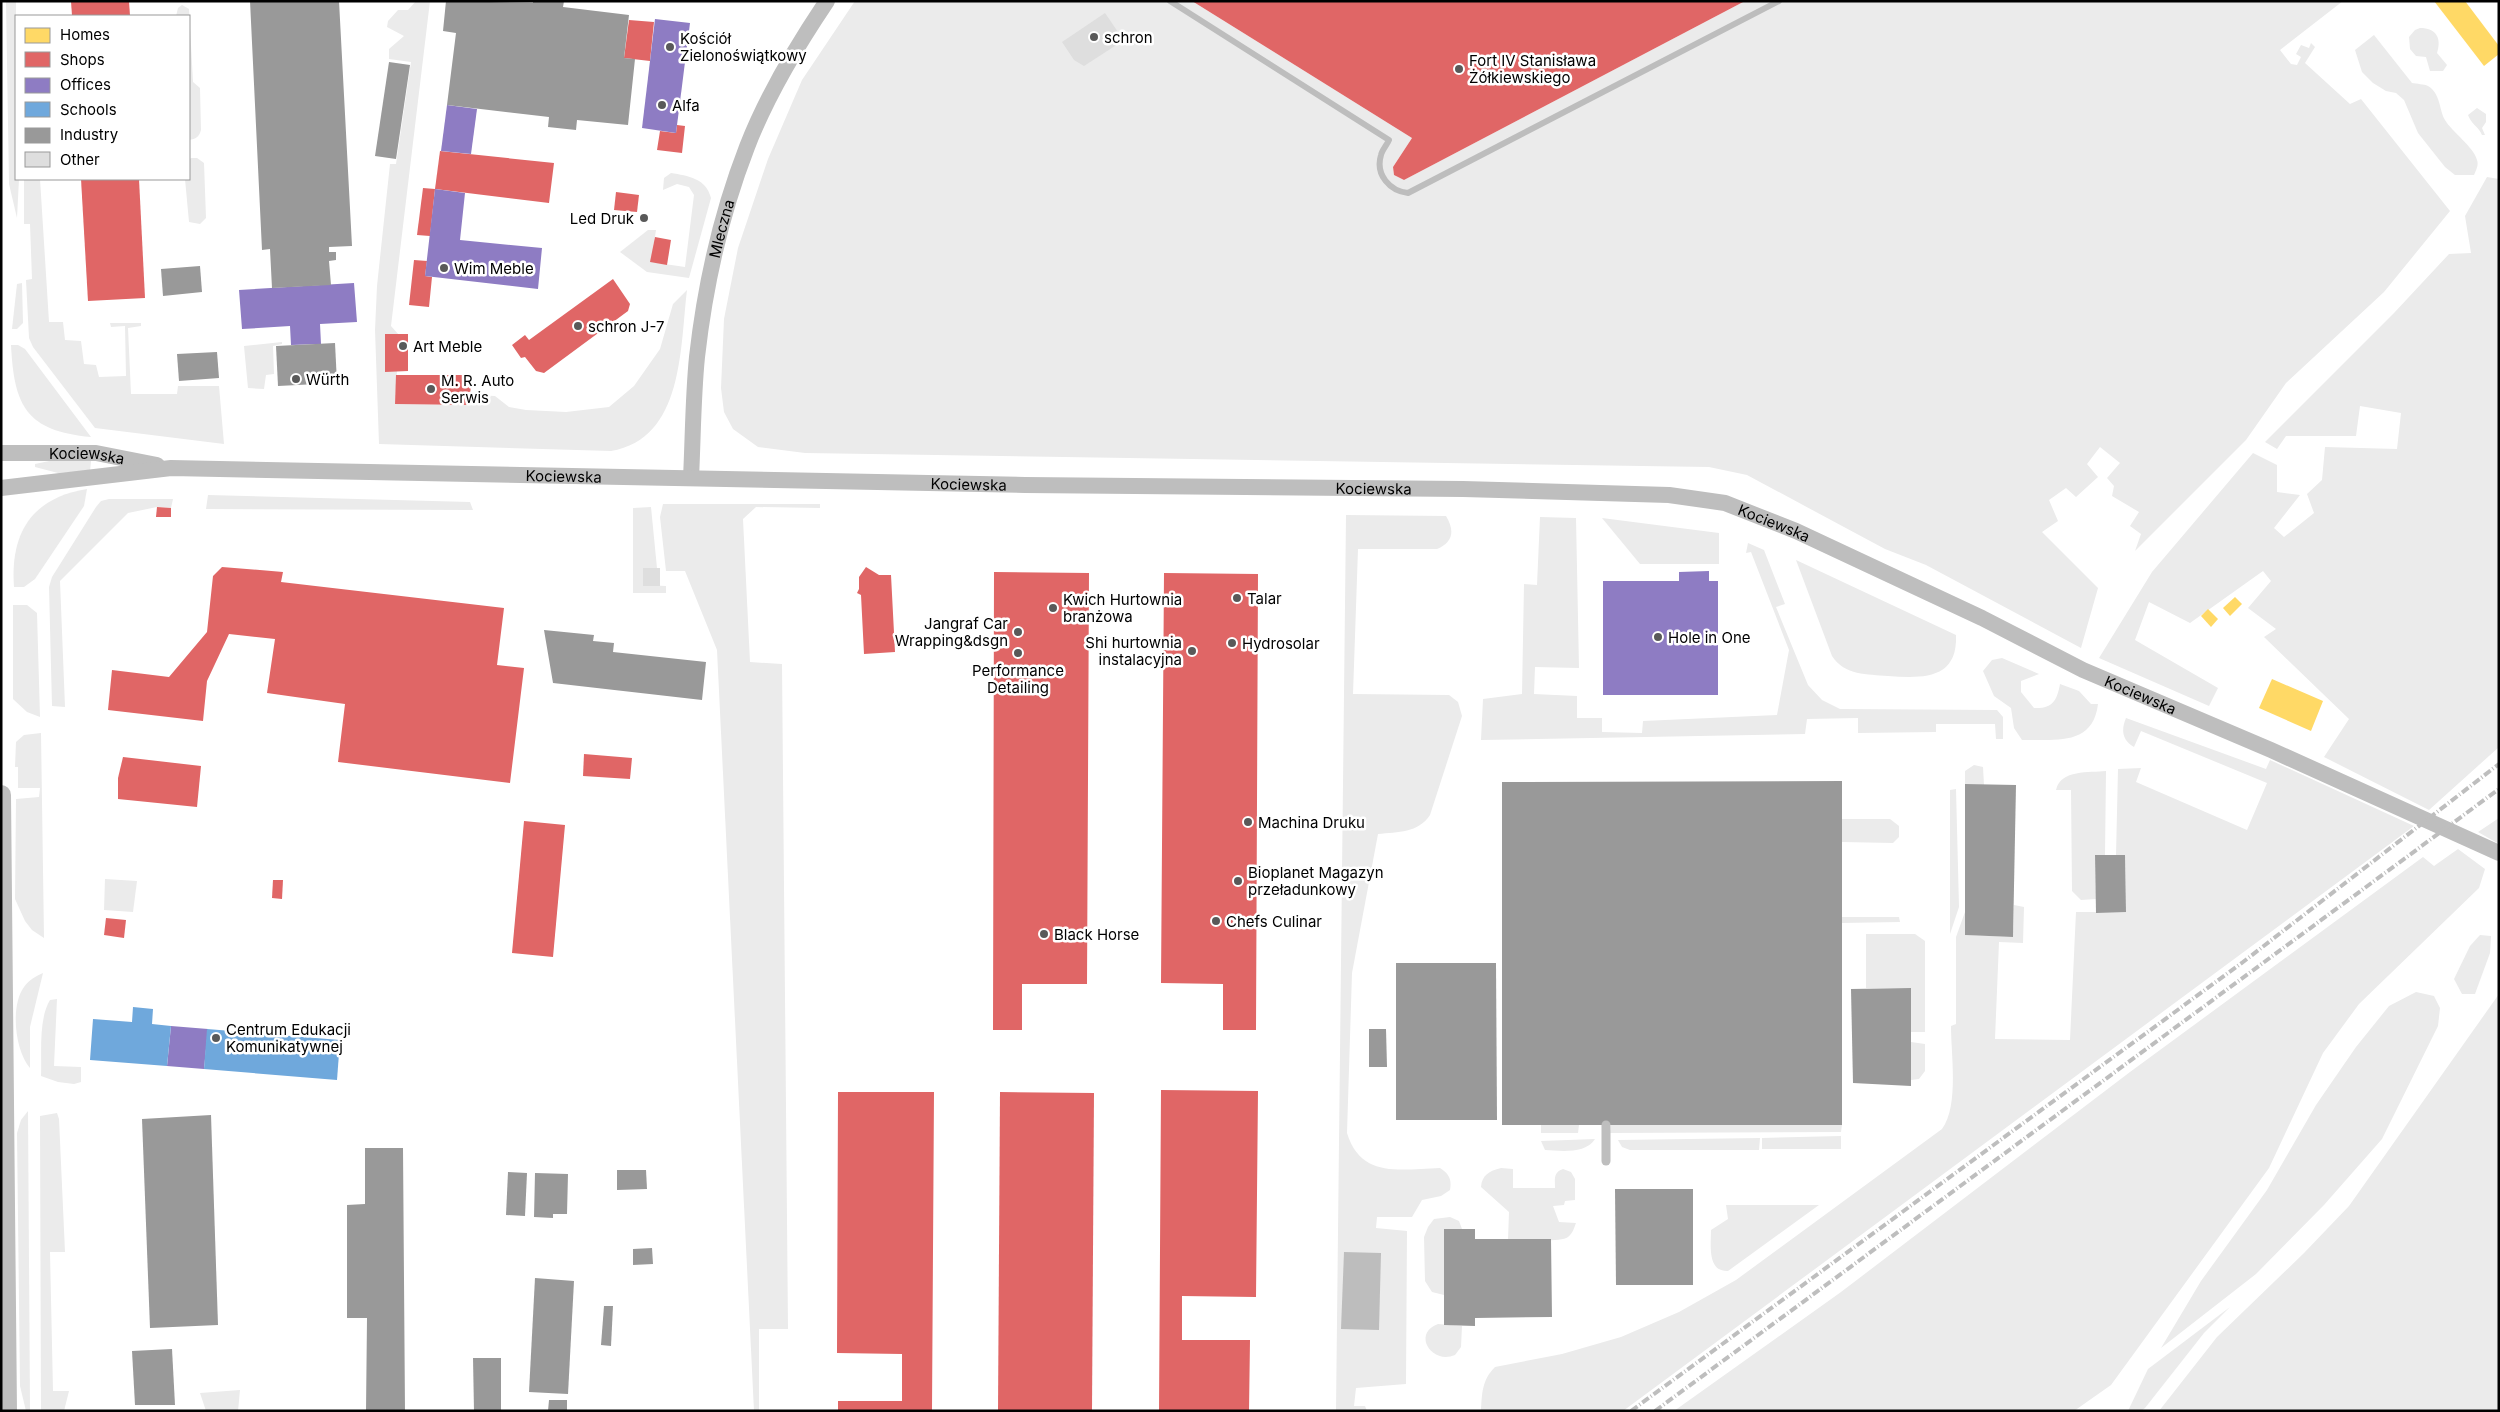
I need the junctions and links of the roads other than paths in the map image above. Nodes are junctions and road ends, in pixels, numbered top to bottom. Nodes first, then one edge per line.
1 (827, 1) edge
2 (1, 453) edge
3 (171, 468) junction
4 (691, 478) junction
5 (1, 488) edge
6 (1, 795) edge
7 (2499, 853) edge
8 (2, 960) edge
9 (1606, 1125) dead end
10 (1606, 1161) dead end
11 (7, 1411) edge

1 - 4 street, Mleczna
2 - 3 street, Kociewska
3 - 4 street, Kociewska
3 - 5 street, Kociewska
4 - 7 street, Kociewska
6 - 8 street
8 - 11 street
9 - 10 lane

